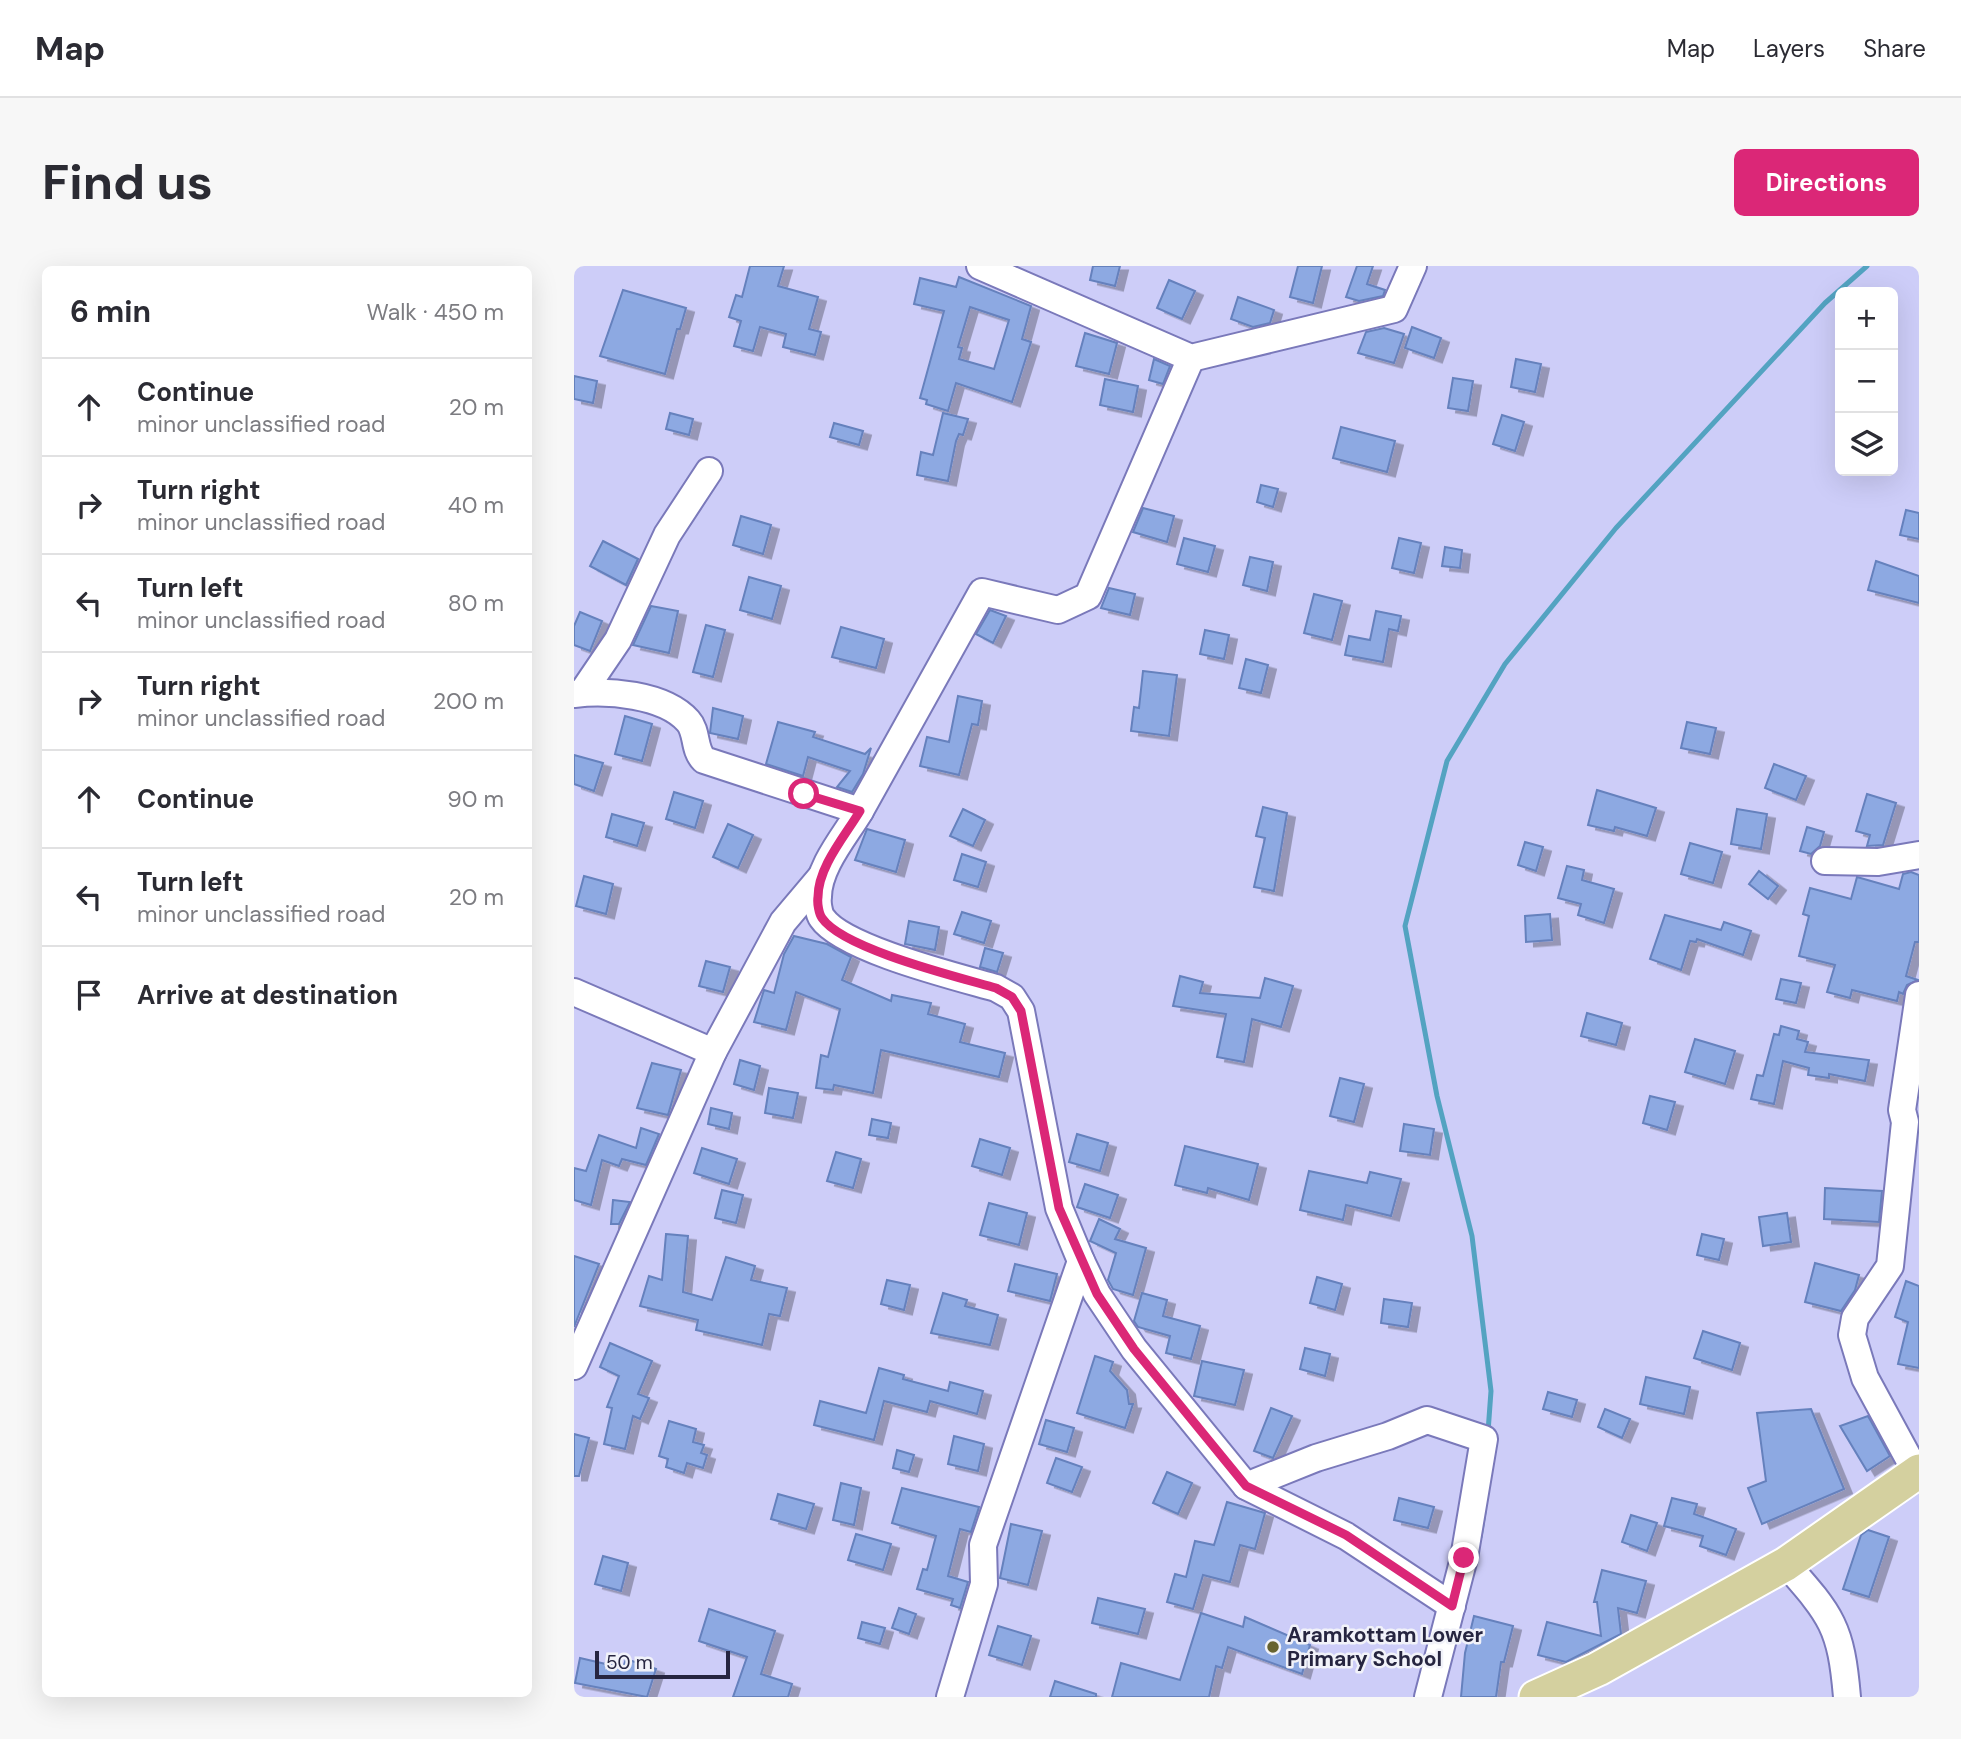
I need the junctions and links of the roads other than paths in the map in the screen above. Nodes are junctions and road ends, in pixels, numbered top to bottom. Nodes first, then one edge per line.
1 (1413, 266) edge
2 (988, 268) edge
3 (1191, 358) junction
4 (709, 471) dead end
5 (578, 694) edge
6 (860, 811) junction
7 (1919, 855) edge
8 (1825, 861) dead end
9 (821, 877) junction
10 (574, 992) edge
11 (1919, 995) edge
12 (713, 1052) junction
13 (1912, 1122) edge
14 (1082, 1261) junction
15 (574, 1366) edge
16 (1918, 1471) edge
17 (1246, 1486) junction
18 (1786, 1564) junction
19 (1452, 1606) junction
20 (950, 1697) edge
21 (1428, 1697) edge
22 (1536, 1697) edge
23 (1847, 1697) edge

1 - 3 street
2 - 3 street
3 - 6 street
4 - 5 street
5 - 6 street
6 - 9 street
7 - 8 street
9 - 12 street
9 - 14 street
10 - 12 street
11 - 13 street
12 - 15 street
13 - 16 street
14 - 17 street
14 - 20 street
16 - 18 main road
17 - 19 street
17 - 19 street
18 - 22 main road
18 - 23 street
19 - 21 street

